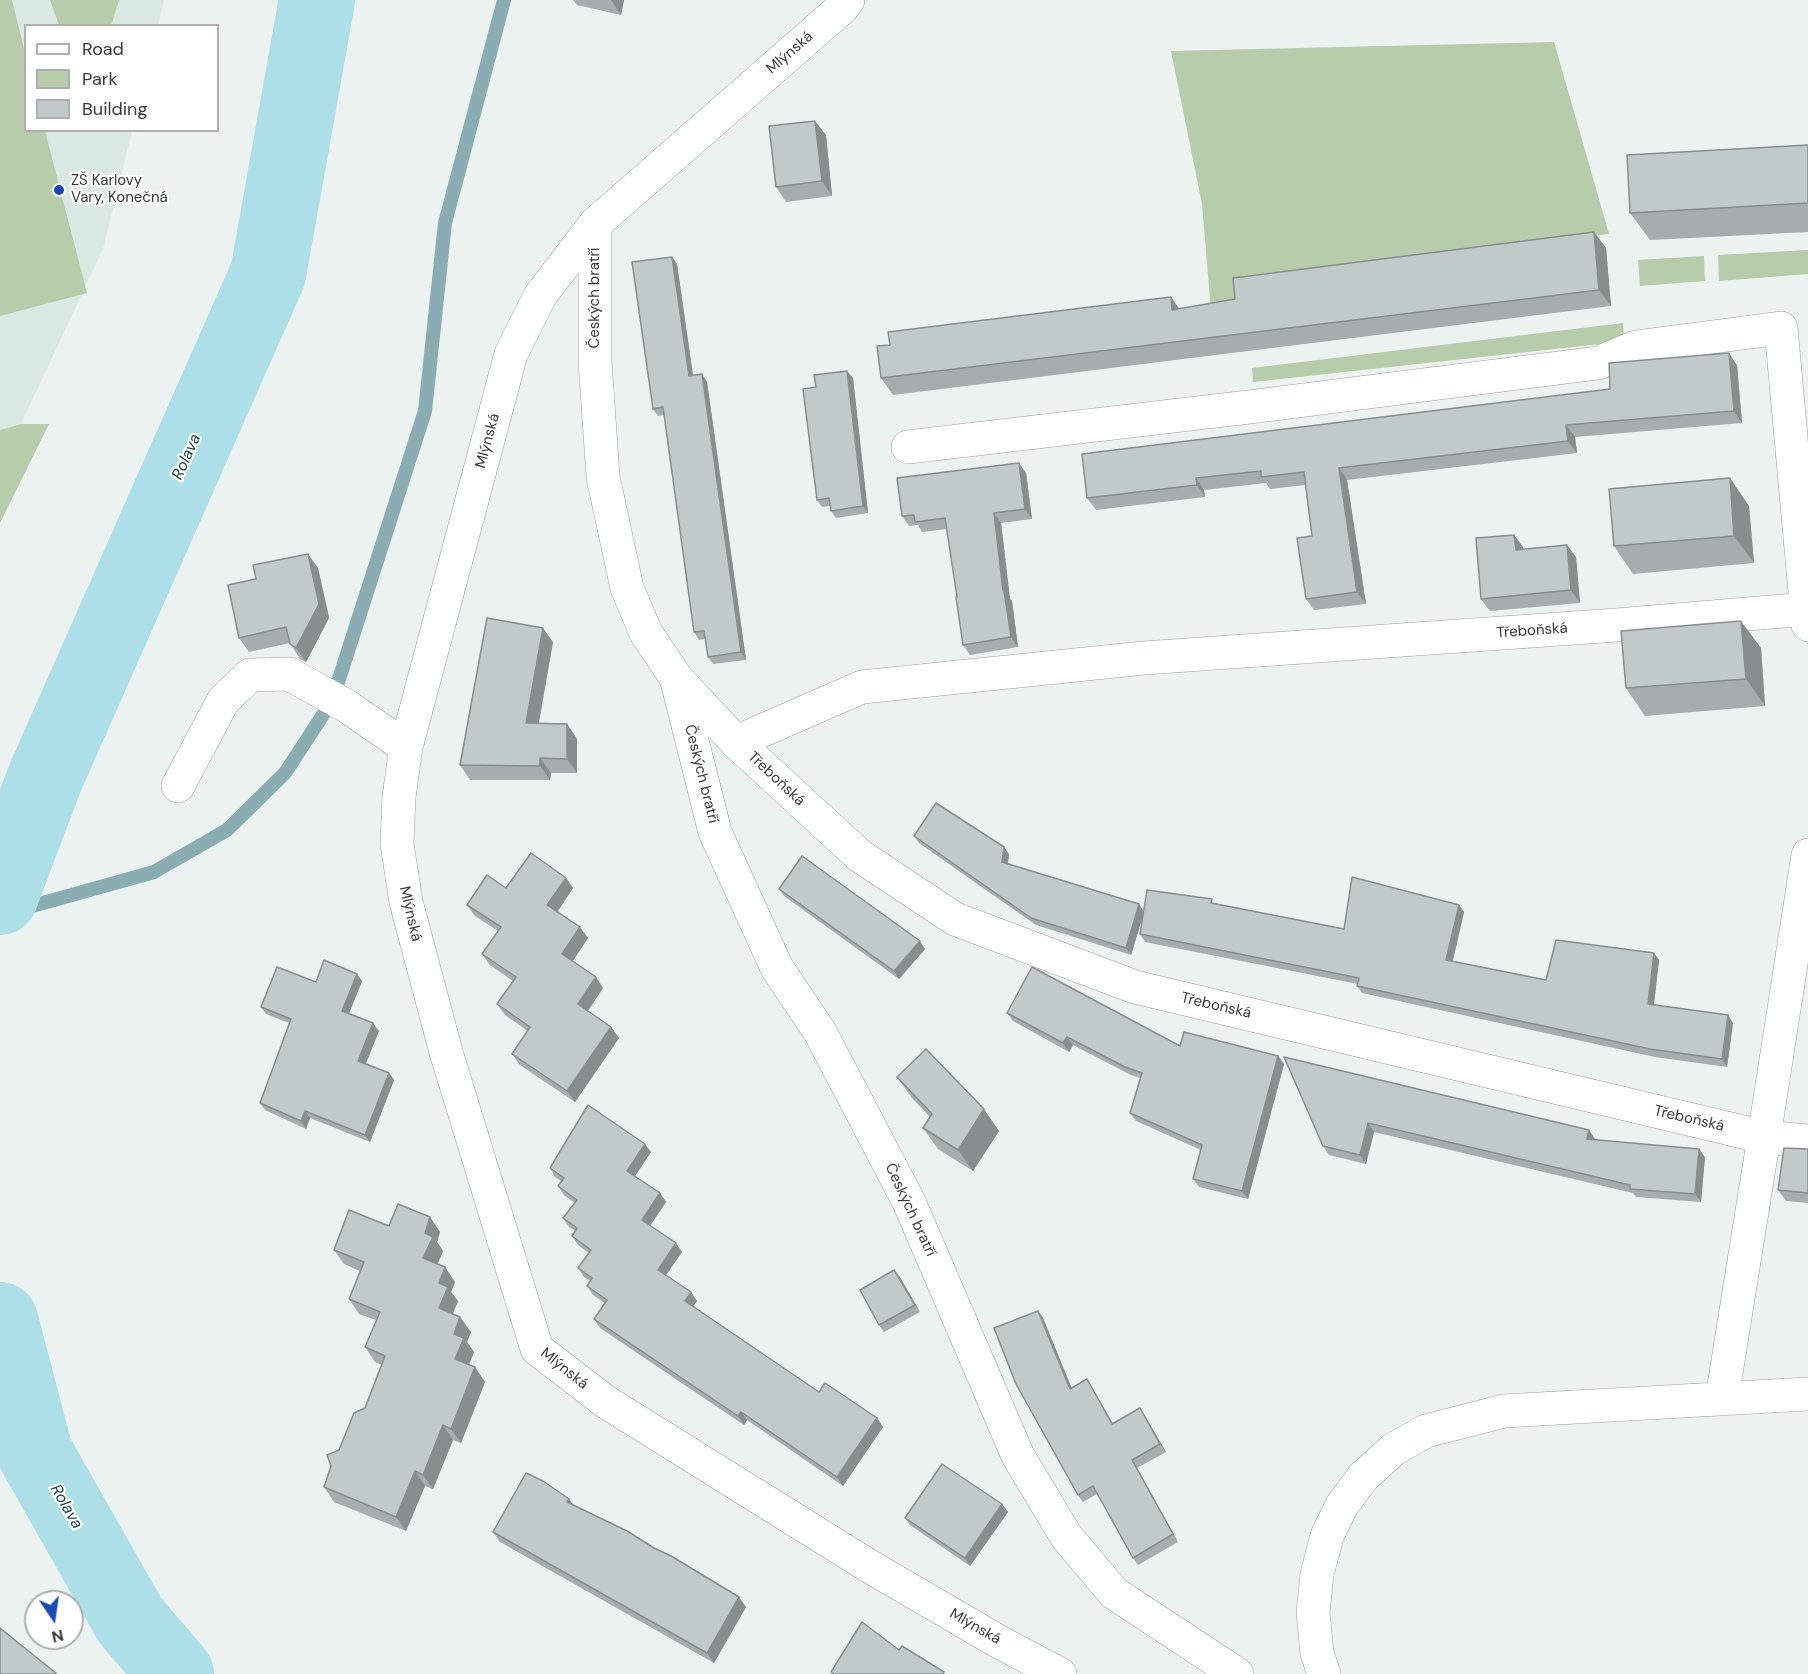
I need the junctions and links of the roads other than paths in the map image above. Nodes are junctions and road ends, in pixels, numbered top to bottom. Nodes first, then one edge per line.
1 (848, 0) edge
2 (595, 224) junction
3 (1795, 324) edge
4 (908, 447) dead end
5 (1807, 617) edge
6 (677, 679) junction
7 (736, 742) junction
8 (406, 747) junction
9 (178, 786) dead end
10 (1807, 865) edge
11 (1764, 1137) junction
12 (1808, 1141) edge
13 (1808, 1394) edge
14 (1722, 1398) junction
15 (1060, 1674) edge
16 (1237, 1674) edge
17 (1324, 1674) edge

1 - 2 street, Mlýnská
2 - 6 street, Českých bratří
2 - 8 street, Mlýnská
3 - 4 street, Třeboňská
3 - 5 street, Třeboňská
5 - 7 street, Třeboňská
6 - 7 street, Českých bratří
6 - 16 street, Českých bratří
7 - 11 street, Třeboňská
8 - 9 street
8 - 15 street, Mlýnská
10 - 11 street
11 - 12 street, Třeboňská
11 - 14 street
13 - 14 street
14 - 17 street

